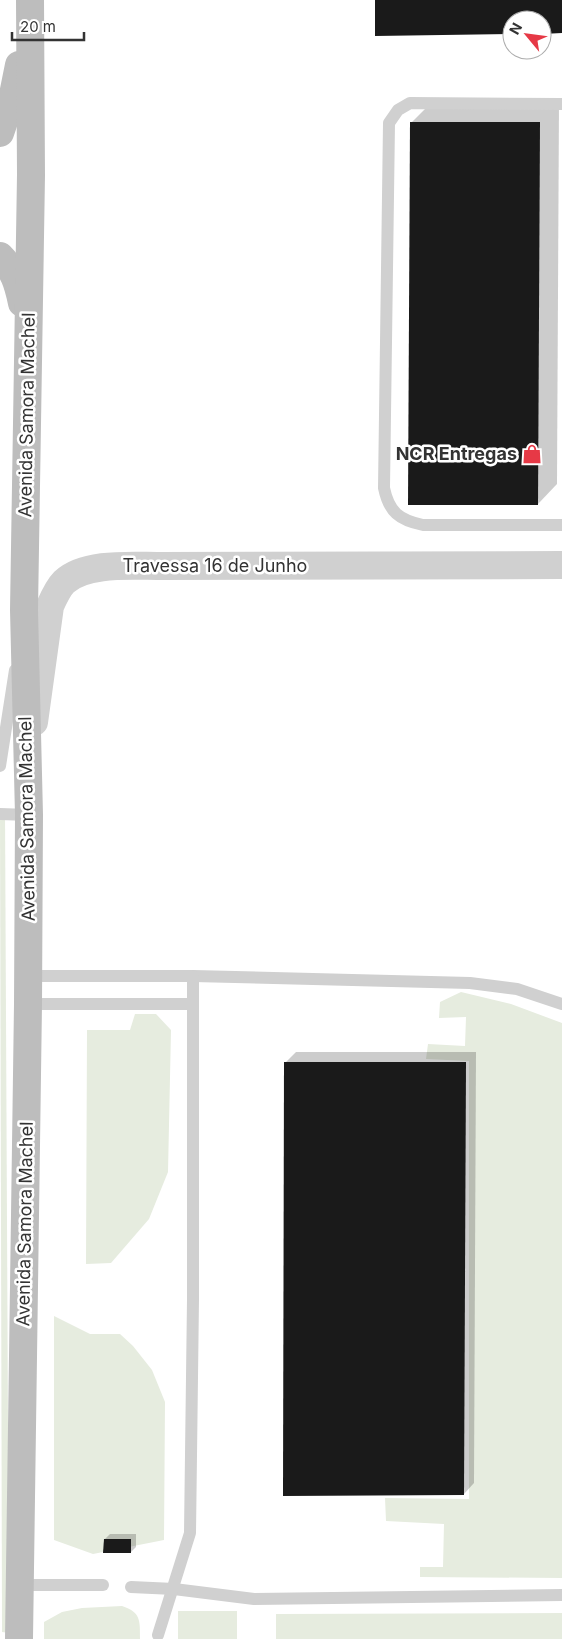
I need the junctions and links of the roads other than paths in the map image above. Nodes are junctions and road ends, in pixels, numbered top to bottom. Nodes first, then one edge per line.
1 (25, 6) edge
2 (562, 104) edge
3 (0, 133) edge
4 (0, 256) edge
5 (29, 341) junction
6 (562, 525) edge
7 (562, 565) edge
8 (24, 610) junction
9 (0, 766) edge
10 (28, 769) junction
11 (0, 814) edge
12 (29, 815) junction
13 (28, 976) junction
14 (193, 976) junction
15 (28, 1004) junction
16 (193, 1004) junction
17 (562, 1004) edge
18 (20, 1584) junction
19 (103, 1585) dead end
20 (131, 1587) dead end
21 (174, 1590) junction
22 (562, 1595) edge
23 (158, 1635) dead end
24 (19, 1639) edge

1 - 3 main road
1 - 5 main road, Avenida Samora Machel
2 - 6 lane
4 - 5 main road
5 - 8 main road, Avenida Samora Machel
7 - 10 street, Travessa 16 de Junho
8 - 9 lane
8 - 10 main road, Avenida Samora Machel
10 - 12 main road, Avenida Samora Machel
11 - 12 lane
12 - 13 main road, Avenida Samora Machel
13 - 14 lane
13 - 15 main road, Avenida Samora Machel
14 - 16 lane
14 - 17 lane
15 - 16 lane
15 - 18 main road, Avenida Samora Machel
16 - 21 lane
18 - 19 lane
18 - 24 main road, Avenida Samora Machel
20 - 21 lane
21 - 22 lane
21 - 23 lane

